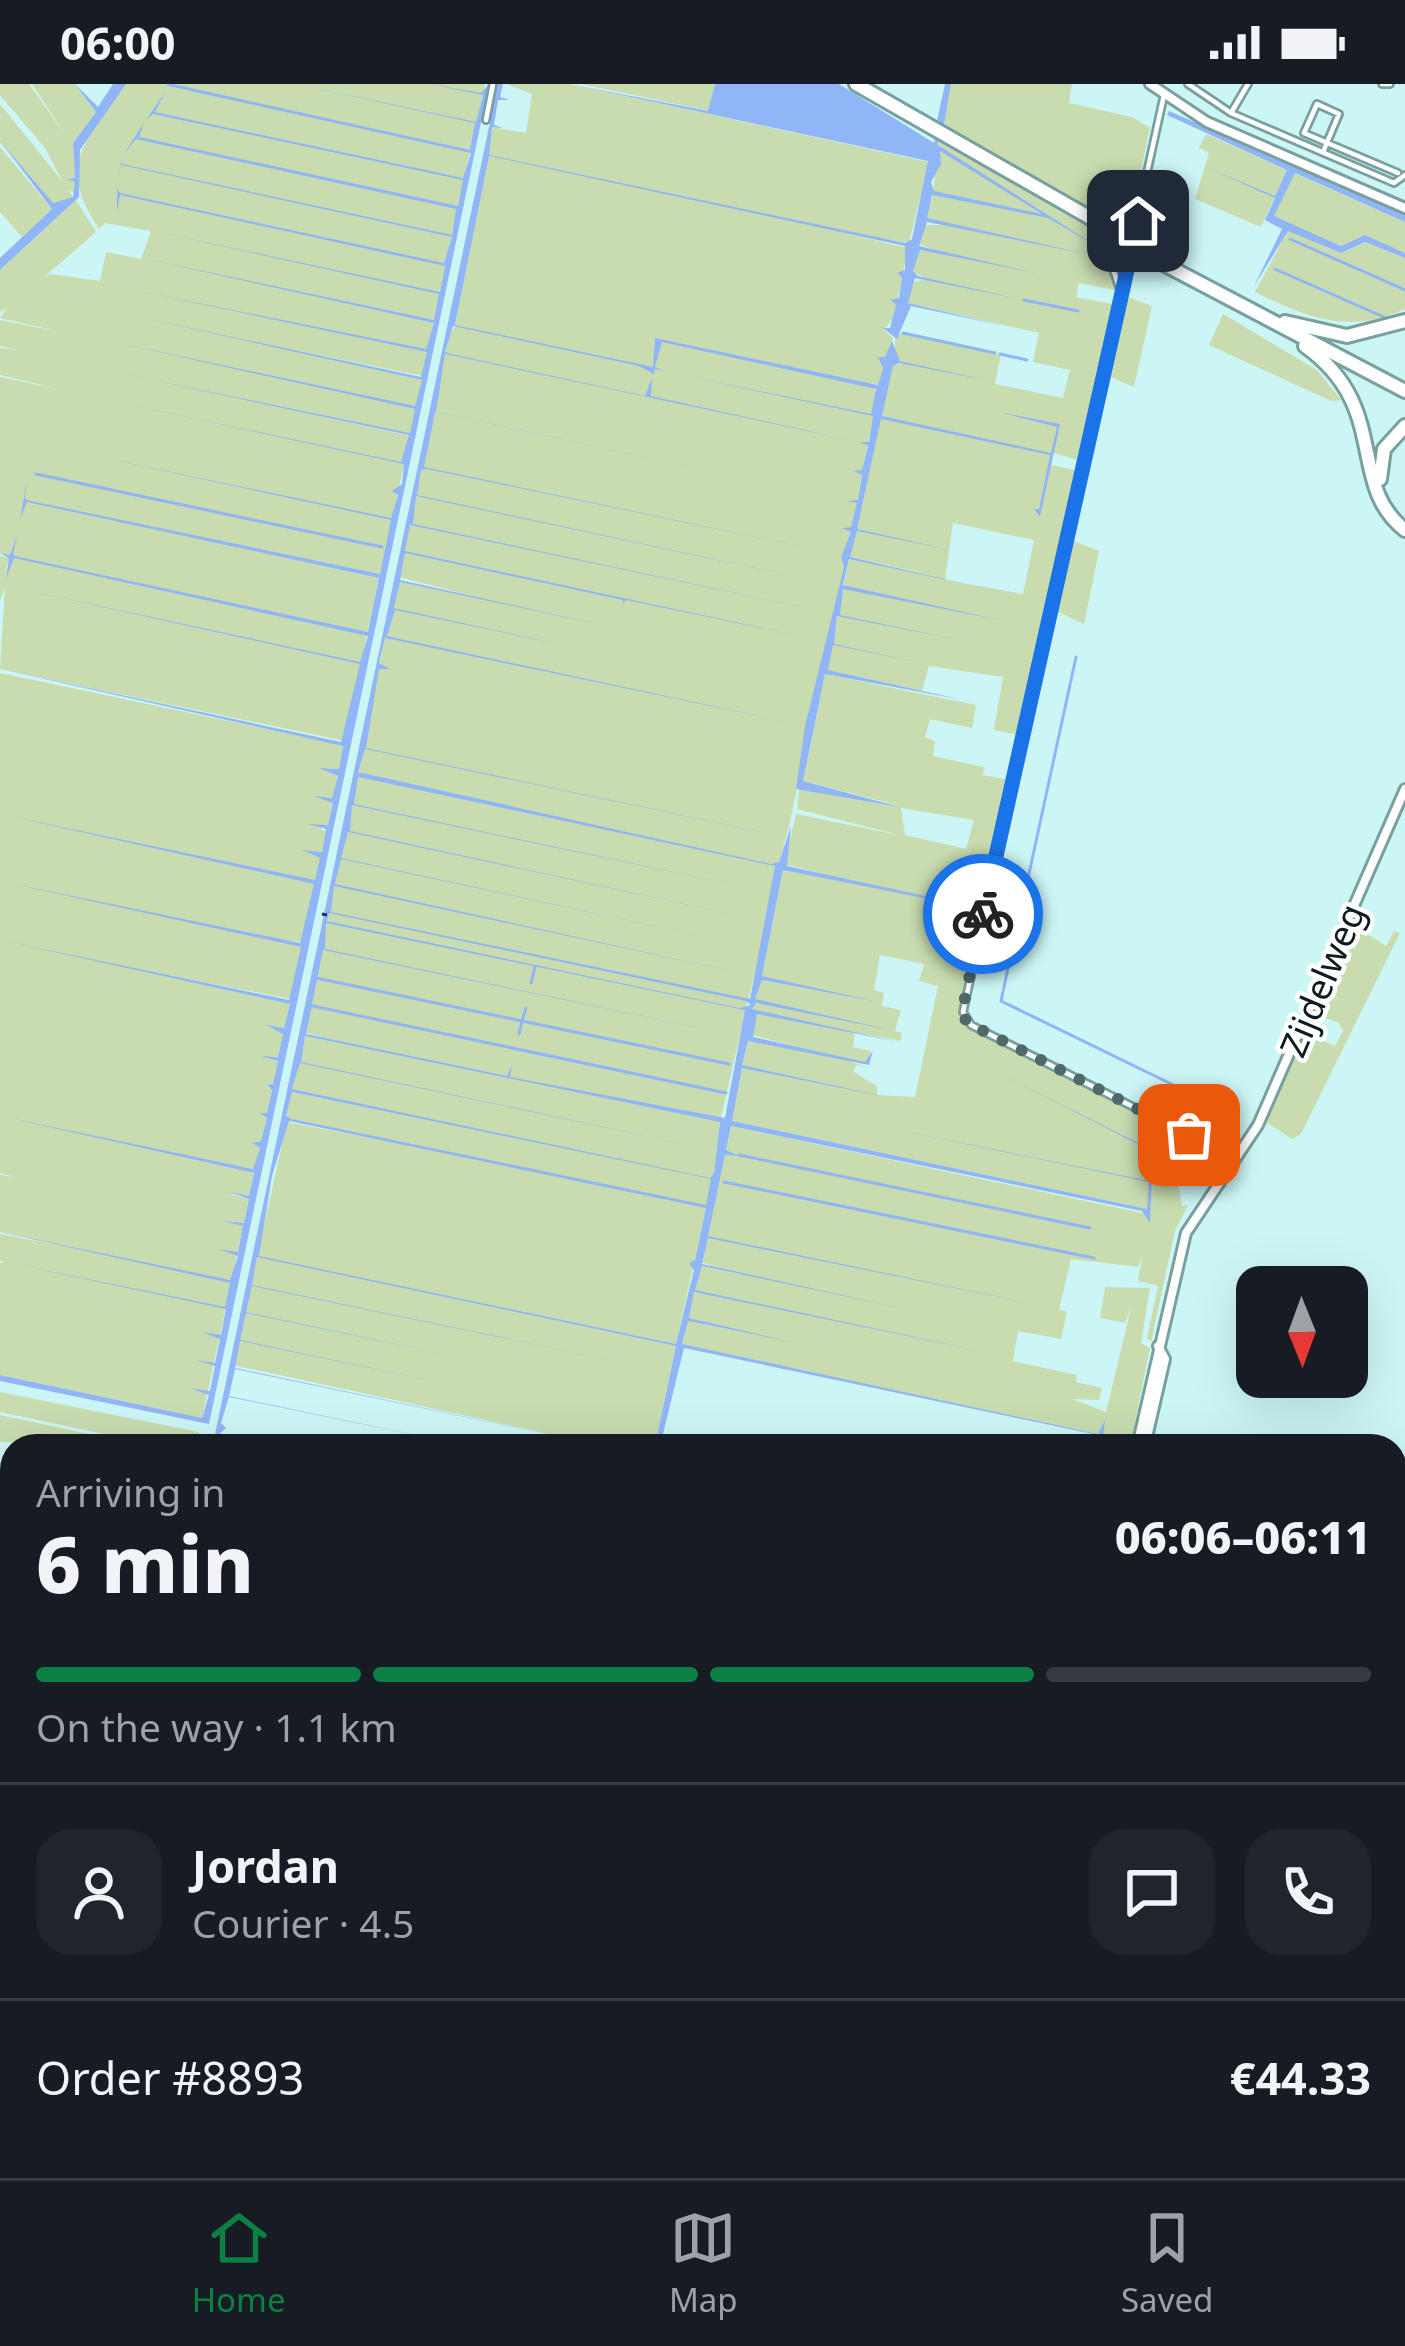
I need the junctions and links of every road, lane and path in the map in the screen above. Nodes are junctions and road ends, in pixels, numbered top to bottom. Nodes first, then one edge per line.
1 (493, 84) edge
2 (856, 84) edge
3 (1150, 84) edge
4 (1188, 84) edge
5 (1248, 84) edge
6 (1164, 95) junction
7 (1231, 113) junction
8 (486, 120) dead end
9 (1265, 128) junction
10 (1327, 142) junction
11 (1258, 144) junction
12 (1323, 152) junction
13 (1379, 165) junction
14 (1402, 174) edge
15 (1375, 175) junction
16 (1405, 208) edge
17 (1107, 251) dead end
18 (1119, 286) junction
19 (1256, 312) junction
20 (1405, 321) edge
21 (1405, 387) edge
22 (1405, 426) edge
23 (1405, 519) edge
24 (1405, 530) edge
25 (1405, 789) edge
26 (1231, 1166) junction
27 (1144, 1434) edge
28 (747, 2178) edge
29 (764, 2178) edge

1 - 8 street
2 - 19 highway
3 - 6 main road
4 - 7 street
5 - 7 street
6 - 11 main road
6 - 18 street
7 - 9 street
9 - 11 street
9 - 12 street
10 - 10 street
10 - 12 street
10 - 13 street
11 - 16 main road
12 - 15 street
13 - 14 street
13 - 15 street
14 - 15 street
17 - 18 street
18 - 26 street
19 - 20 highway
19 - 21 highway
19 - 24 highway
22 - 23 highway
25 - 26 main road, Zijdelweg
26 - 27 main road, Zijdelweg
28 - 29 street

